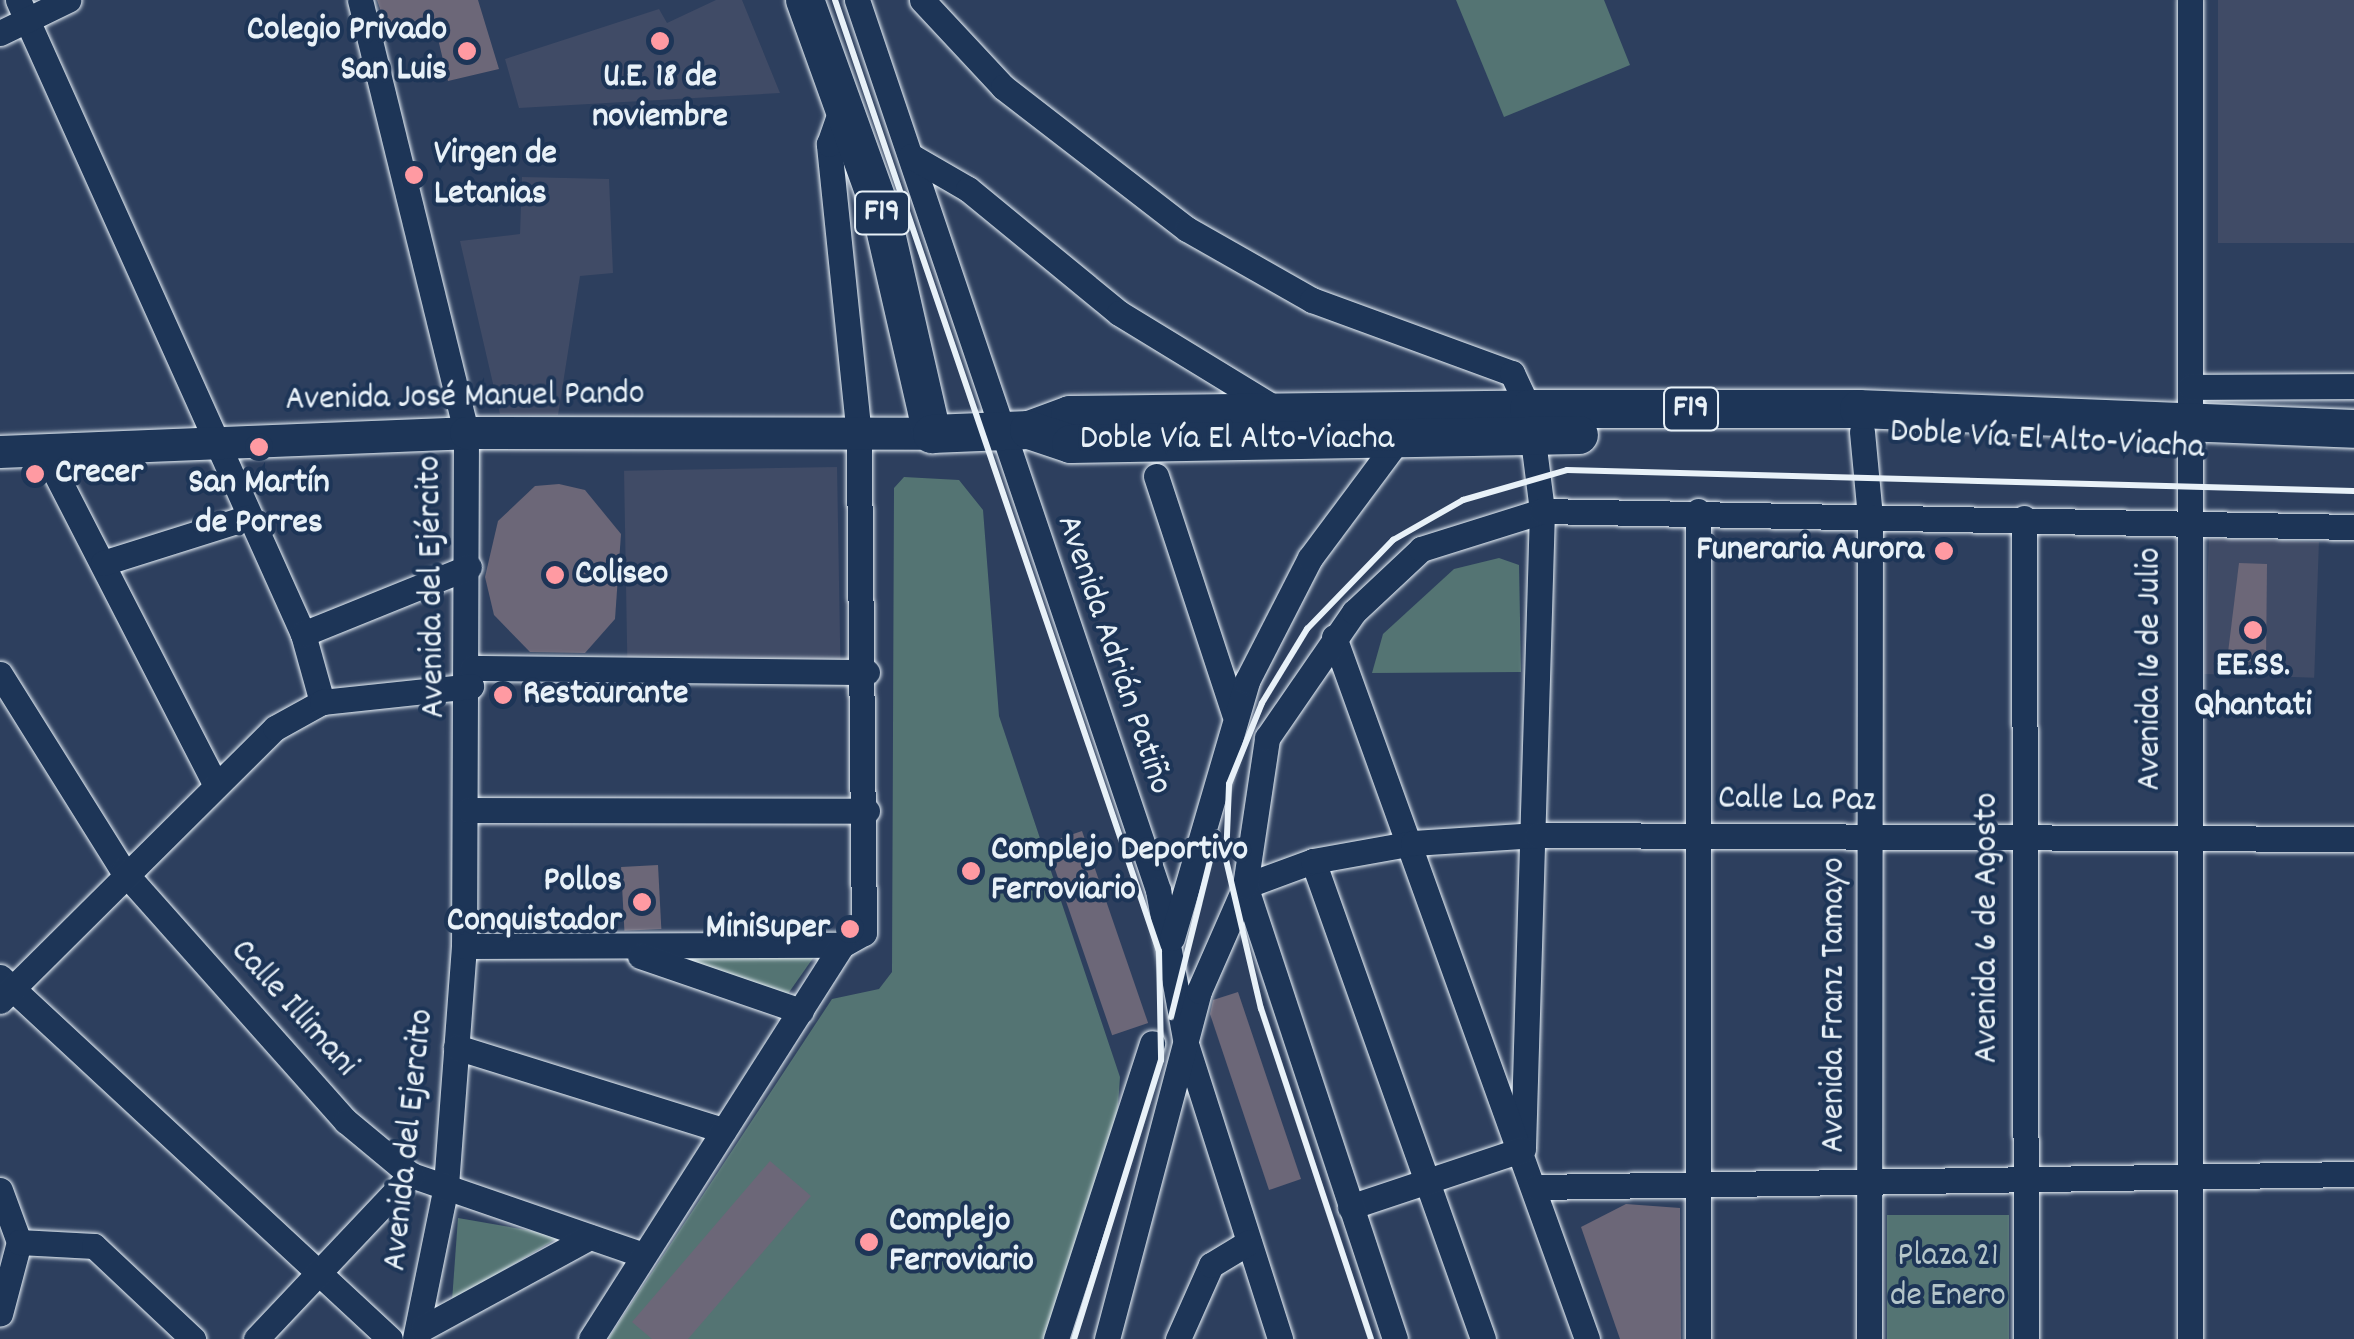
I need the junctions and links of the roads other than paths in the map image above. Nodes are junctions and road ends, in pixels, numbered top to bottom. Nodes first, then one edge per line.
1 (68, 0) edge
2 (360, 0) edge
3 (805, 0) edge
4 (857, 0) edge
5 (922, 0) edge
6 (2190, 0) edge
7 (24, 9) edge
8 (0, 33) edge
9 (847, 97) junction
10 (912, 156) junction
11 (2354, 386) edge
12 (1281, 412) junction
13 (2187, 420) junction
14 (1530, 422) junction
15 (2354, 429) edge
16 (1014, 431) junction
17 (1862, 432) junction
18 (466, 433) junction
19 (932, 434) junction
20 (859, 436) junction
21 (1398, 440) junction
22 (213, 445) junction
23 (44, 451) junction
24 (0, 452) edge
25 (2354, 455) edge
26 (1156, 476) dead end
27 (1542, 511) junction
28 (1698, 511) junction
29 (248, 517) junction
30 (1870, 517) junction
31 (2024, 518) junction
32 (2187, 522) junction
33 (2354, 527) edge
34 (103, 563) junction
35 (468, 568) junction
36 (302, 634) junction
37 (1334, 637) junction
38 (867, 672) junction
39 (0, 674) edge
40 (471, 677) junction
41 (322, 702) junction
42 (1234, 713) junction
43 (213, 780) junction
44 (468, 810) junction
45 (868, 811) junction
46 (1537, 835) junction
47 (1702, 835) junction
48 (1870, 836) junction
49 (2186, 838) junction
50 (2354, 839) edge
51 (2022, 842) junction
52 (1412, 844) junction
53 (1314, 861) junction
54 (123, 871) junction
55 (1245, 886) junction
56 (853, 938) junction
57 (464, 946) junction
58 (622, 949) junction
59 (1169, 953) junction
60 (4, 989) edge
61 (801, 1011) junction
62 (1152, 1043) dead end
63 (1186, 1044) junction
64 (456, 1047) junction
65 (723, 1130) junction
66 (1523, 1150) junction
67 (2354, 1174) edge
68 (410, 1176) junction
69 (2024, 1176) junction
70 (2188, 1176) junction
71 (1870, 1179) junction
72 (1700, 1180) junction
73 (1428, 1181) junction
74 (446, 1186) junction
75 (1536, 1187) junction
76 (0, 1190) edge
77 (1350, 1207) junction
78 (590, 1237) junction
79 (19, 1242) junction
80 (1249, 1242) junction
81 (643, 1255) junction
82 (320, 1274) junction
83 (0, 1314) edge
84 (419, 1333) edge
85 (1116, 1333) edge
86 (193, 1339) edge
87 (256, 1339) edge
88 (390, 1339) edge
89 (591, 1339) edge
90 (1056, 1339) edge
91 (1178, 1339) edge
92 (1280, 1339) edge
93 (1395, 1339) edge
94 (1483, 1339) edge
95 (1587, 1339) edge
96 (1698, 1339) edge
97 (1869, 1339) edge
98 (2026, 1339) edge
99 (2190, 1339) edge

1 - 7 street
2 - 18 street, Avenida del Ejército
3 - 9 highway, F19
4 - 10 street, Avenida Adrián Patiño
5 - 14 street
6 - 13 street, Avenida 16 de Julio
7 - 8 street
7 - 22 street
9 - 19 highway, F19
9 - 20 street
10 - 12 street
10 - 16 street, Avenida Adrián Patiño
11 - 13 street
12 - 14 highway, Doble Vía El Alto-Viacha / F19
12 - 16 highway, Doble Vía El Alto-Viacha / F19
13 - 14 highway, Doble Vía El Alto-Viacha / F19
13 - 15 highway, Doble Vía El Alto-Viacha / F19
13 - 17 highway, Doble Vía El Alto-Viacha / F19
13 - 25 highway, Doble Vía El Alto-Viacha / F19
13 - 32 street, Avenida 16 de Julio
14 - 17 highway, Doble Vía El Alto-Viacha / F19
14 - 21 highway, Doble Vía El Alto-Viacha / F19
14 - 27 street
16 - 19 highway, F19
16 - 21 highway, Doble Vía El Alto-Viacha / F19
16 - 59 street, Avenida Adrián Patiño
17 - 30 street, Avenida Franz Tamayo
18 - 20 main road, Avenida José Manuel Pando
18 - 22 main road, Avenida José Manuel Pando
18 - 35 street, Avenida del Ejército
19 - 20 main road, Avenida José Manuel Pando
20 - 38 street
21 - 42 street
22 - 23 main road, Avenida José Manuel Pando
22 - 29 street
23 - 24 main road, Avenida José Manuel Pando
23 - 34 street
26 - 42 street
27 - 28 street
27 - 37 street
27 - 46 street
28 - 30 street
28 - 47 street
29 - 34 street
29 - 36 street
30 - 31 street
30 - 48 street, Avenida Franz Tamayo
31 - 32 street
31 - 51 street, Avenida 6 de Agosto
32 - 33 street
32 - 49 street, Avenida 16 de Julio
34 - 43 street
35 - 36 street
35 - 40 street, Avenida del Ejército
36 - 41 street
37 - 52 street
37 - 55 street
38 - 40 street
38 - 45 street
39 - 54 street, Calle Illimani
40 - 41 street
40 - 44 street, Avenida del Ejército
41 - 43 street
42 - 59 street
43 - 54 street
44 - 45 street
44 - 57 street, Avenida del Ejército
45 - 56 street
46 - 47 street, Calle La Paz
46 - 52 street, Calle La Paz
46 - 66 street
47 - 48 street, Calle La Paz
47 - 72 street
48 - 51 street, Calle La Paz
48 - 71 street, Avenida Franz Tamayo
49 - 50 street, Calle La Paz
49 - 51 street, Calle La Paz
49 - 70 street, Avenida 16 de Julio
51 - 69 street, Avenida 6 de Agosto
52 - 53 street, Calle La Paz
52 - 66 street
53 - 55 street, Calle La Paz
53 - 73 street
54 - 60 street
54 - 68 street, Calle Illimani
55 - 63 street
55 - 77 street
56 - 58 street
56 - 61 street
57 - 58 street
57 - 64 street, Avenida del Ejercito
58 - 61 street
59 - 63 street, Avenida Adrián Patiño
60 - 82 street
61 - 65 street
62 - 90 street
63 - 80 street, Avenida Adrián Patiño
63 - 85 street
64 - 65 street
64 - 74 street, Avenida del Ejercito
65 - 81 street
66 - 73 street
66 - 75 street
67 - 70 street
68 - 74 street, Calle Illimani
68 - 82 street
69 - 70 street
69 - 71 street
69 - 98 street, Avenida 6 de Agosto
70 - 99 street, Avenida 16 de Julio
71 - 72 street
71 - 97 street, Avenida Franz Tamayo
72 - 75 street
72 - 96 street
73 - 77 street
73 - 94 street
74 - 78 street, Calle Illimani
74 - 84 street, Avenida del Ejercito
75 - 95 street
76 - 79 street
77 - 93 street
78 - 81 street, Calle Illimani
78 - 84 street
79 - 83 street
79 - 86 street
80 - 91 street
80 - 92 street, Avenida Adrián Patiño
81 - 89 street
82 - 87 street
82 - 88 street

